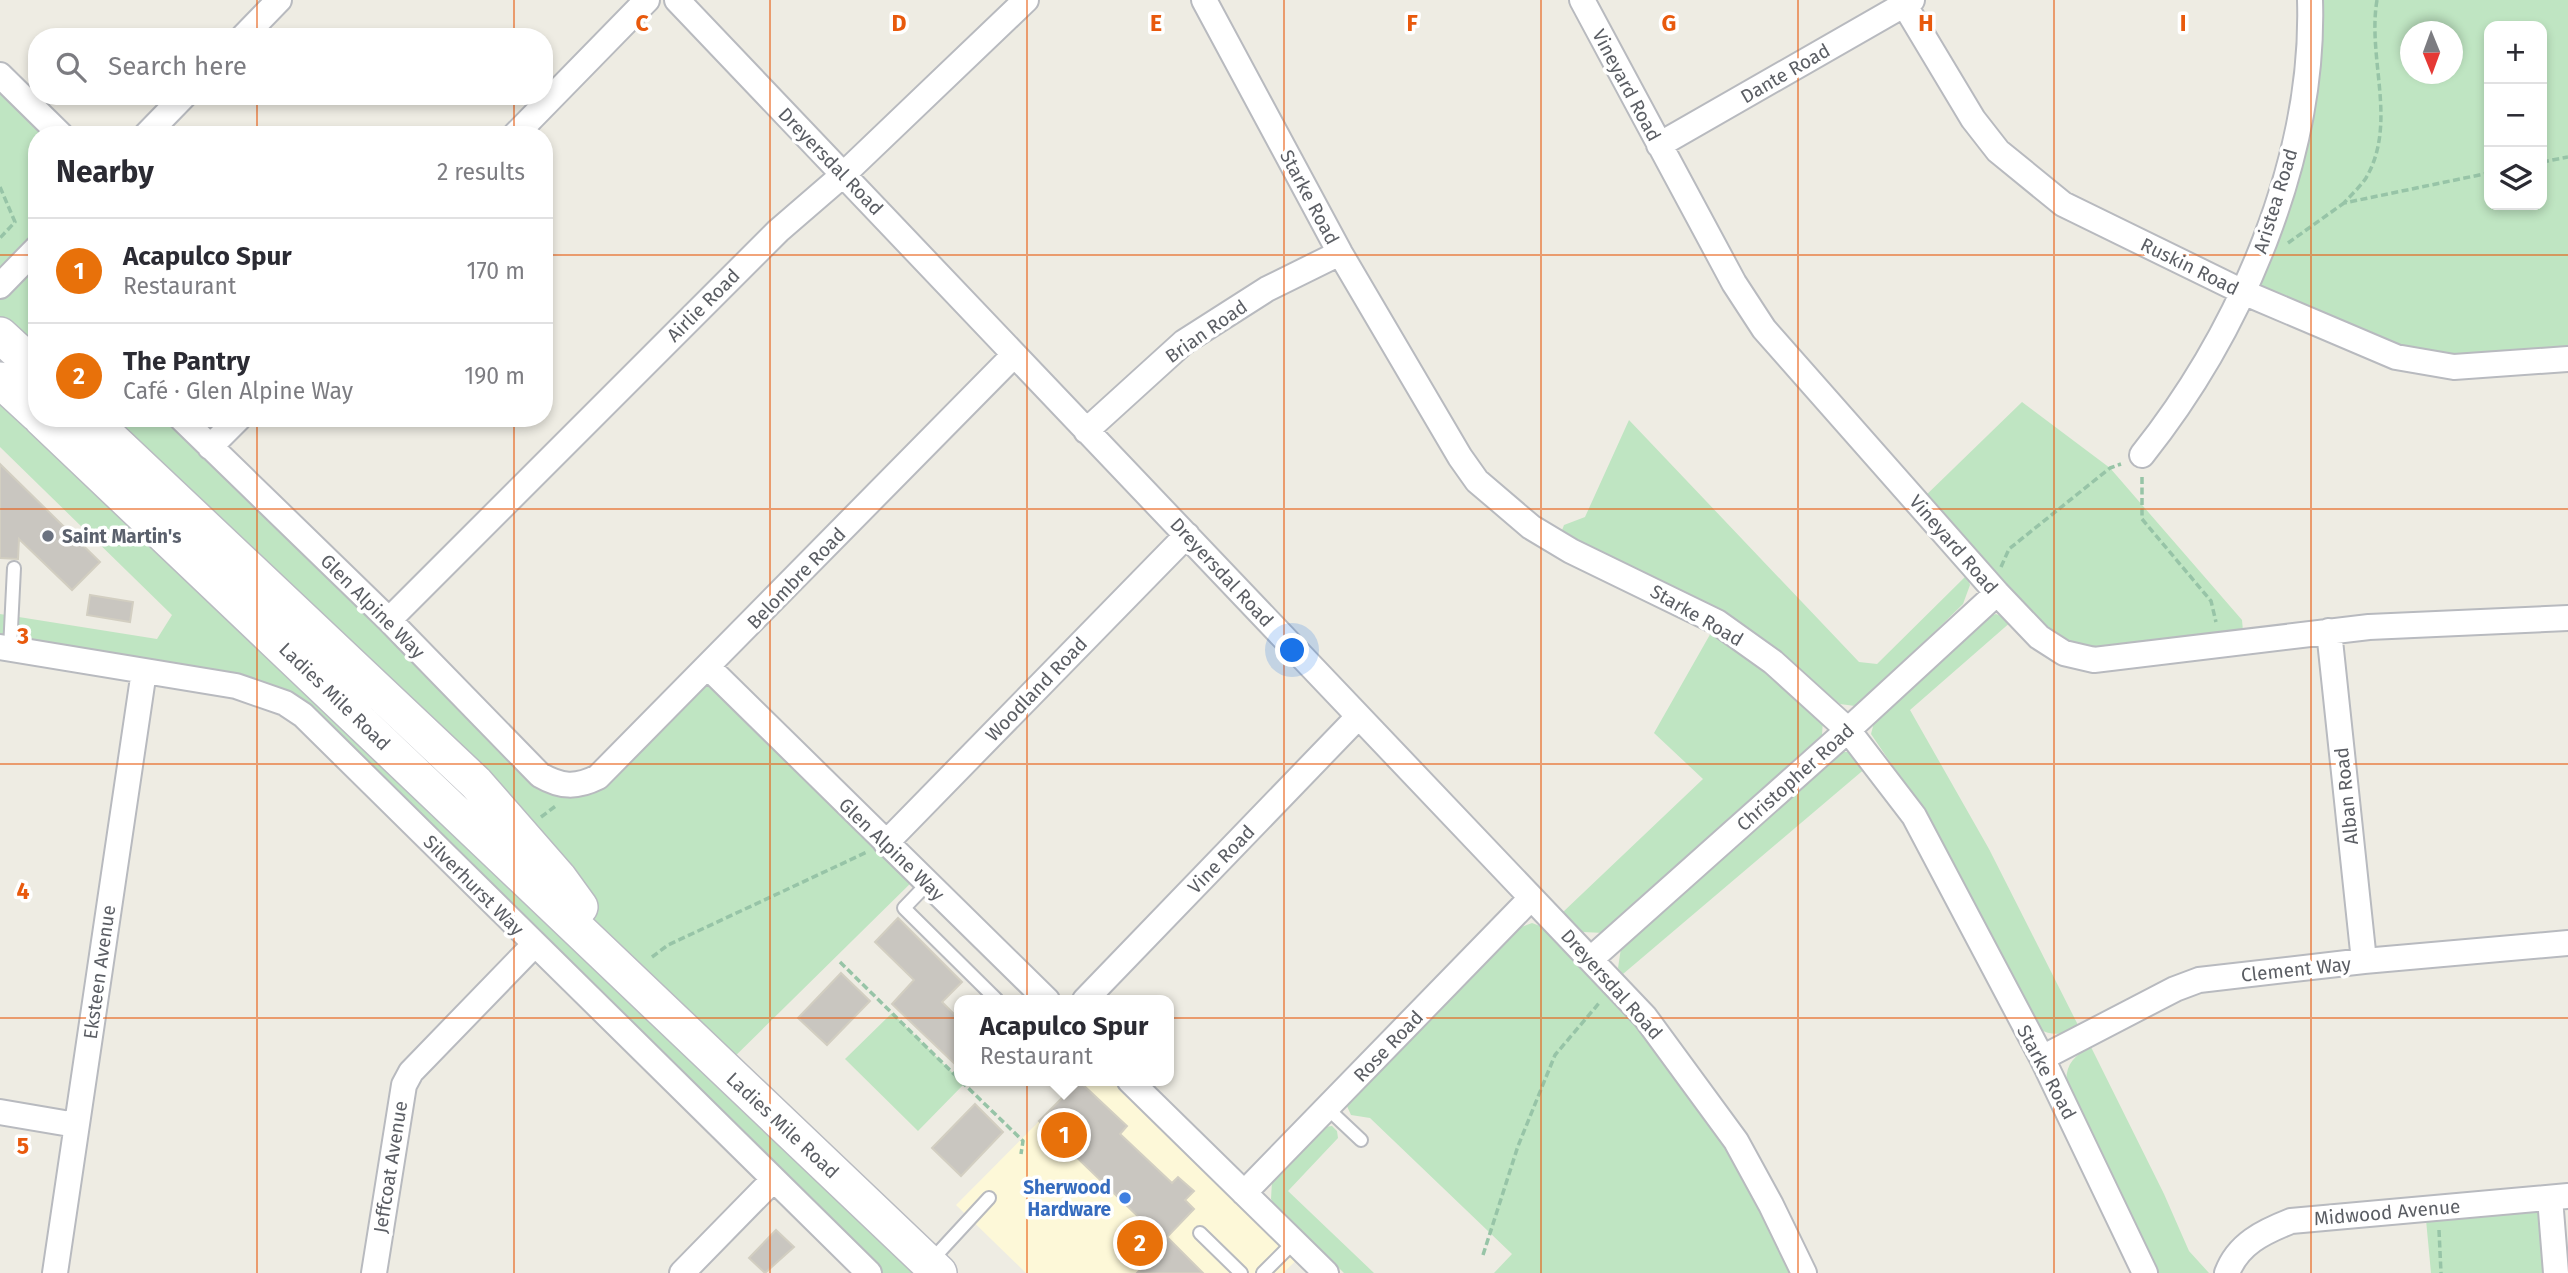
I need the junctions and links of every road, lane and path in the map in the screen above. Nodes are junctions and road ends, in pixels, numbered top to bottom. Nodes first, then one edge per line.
1 (279, 0) edge
2 (647, 0) edge
3 (677, 0) edge
4 (1026, 0) edge
5 (1204, 0) edge
6 (1582, 0) edge
7 (2311, 0) edge
8 (2377, 0) edge
9 (1908, 2) edge
10 (252, 28) edge
11 (0, 75) edge
12 (553, 96) edge
13 (28, 103) edge
14 (30, 105) edge
15 (175, 105) edge
16 (544, 105) edge
17 (52, 126) edge
18 (155, 126) edge
19 (524, 126) edge
20 (1658, 145) junction
21 (2568, 157) edge
22 (2547, 161) edge
23 (844, 174) junction
24 (2484, 174) edge
25 (0, 187) edge
26 (2344, 203) junction
27 (0, 239) edge
28 (1340, 253) junction
29 (28, 264) edge
30 (2255, 267) junction
31 (0, 286) edge
32 (2243, 292) junction
33 (0, 335) edge
34 (1014, 355) junction
35 (2568, 359) edge
36 (28, 361) edge
37 (0, 380) edge
38 (28, 406) edge
39 (51, 427) edge
40 (99, 427) edge
41 (190, 427) edge
42 (230, 427) edge
43 (1086, 431) junction
44 (210, 447) junction
45 (2142, 455) junction
46 (1187, 535) junction
47 (14, 568) dead end
48 (1997, 593) junction
49 (2568, 618) edge
50 (389, 620) junction
51 (2329, 631) junction
52 (2220, 646) junction
53 (5, 648) edge
54 (708, 667) junction
55 (144, 671) junction
56 (1358, 717) junction
57 (1848, 730) junction
58 (569, 785) joint
59 (886, 842) junction
60 (928, 883) junction
61 (1531, 898) junction
62 (2568, 943) edge
63 (534, 945) junction
64 (1591, 959) junction
65 (2364, 961) junction
66 (840, 962) dead end
67 (640, 966) junction
68 (1615, 985) junction
69 (992, 995) edge
70 (1042, 995) edge
71 (1090, 995) edge
72 (2042, 1058) junction
73 (954, 1074) edge
74 (966, 1086) edge
75 (1135, 1086) edge
76 (1327, 1108) junction
77 (0, 1112) edge
78 (76, 1125) junction
79 (1361, 1140) dead end
80 (1021, 1154) dead end
81 (773, 1180) junction
82 (1244, 1193) junction
83 (2559, 1197) edge
84 (989, 1198) dead end
85 (2438, 1208) junction
86 (1200, 1233) dead end
87 (1294, 1242) junction
88 (1483, 1255) dead end
89 (934, 1268) edge
90 (55, 1273) edge
91 (374, 1273) edge
92 (682, 1273) edge
93 (869, 1273) edge
94 (1241, 1273) edge
95 (1263, 1273) edge
96 (1326, 1273) edge
97 (1804, 1273) edge
98 (2146, 1273) edge
99 (2227, 1273) edge
100 (2441, 1273) edge
101 (2556, 1273) edge

1 - 10 street
2 - 12 street
3 - 23 street, Dreyersdal Road
4 - 23 street, Airlie Road
5 - 28 street, Starke Road
6 - 20 street, Vineyard Road
7 - 30 street, Aristea Road
8 - 26 path
9 - 20 street, Dante Road
9 - 32 street, Ruskin Road
11 - 13 street
14 - 17 street
15 - 18 street
16 - 19 street
20 - 48 street, Vineyard Road
21 - 22 path
23 - 34 street, Dreyersdal Road
23 - 50 street, Airlie Road
24 - 26 path
25 - 27 path
26 - 30 path
28 - 43 street, Brian Road
28 - 57 street, Starke Road
29 - 31 street
30 - 32 street, Aristea Road
32 - 35 street, Ruskin Road
32 - 45 street, Aristea Road
33 - 36 main road
34 - 43 street, Dreyersdal Road
34 - 54 street, Belombre Road
37 - 38 main road
39 - 67 main road, Ladies Mile Road
40 - 67 main road, Ladies Mile Road
41 - 44 street, Glen Alpine Way
42 - 44 street
43 - 46 street, Dreyersdal Road
44 - 50 street, Glen Alpine Way
45 - 48 path
45 - 52 path
46 - 56 street, Dreyersdal Road
46 - 59 street, Woodland Road
47 - 53 lane
48 - 52 street, Vineyard Road
48 - 57 street, Christopher Road
49 - 51 street, Vineyard Road
50 - 58 street, Glen Alpine Way
51 - 52 street, Vineyard Road
51 - 65 street, Alban Road
53 - 55 street, Silverhurst Way
54 - 58 street, Belombre Road
54 - 59 street, Glen Alpine Way
55 - 63 street, Silverhurst Way
55 - 78 street, Eksteen Avenue
56 - 61 street, Dreyersdal Road
56 - 71 street, Vine Road
57 - 64 street, Christopher Road
57 - 72 street, Starke Road
59 - 60 street, Glen Alpine Way
59 - 67 path
60 - 69 lane
60 - 70 street, Glen Alpine Way
61 - 64 street, Dreyersdal Road
61 - 76 street, Rose Road
62 - 65 street, Clement Way
63 - 81 street, Silverhurst Way
63 - 91 street, Jeffcoat Avenue
64 - 68 street, Dreyersdal Road
65 - 72 street, Clement Way
66 - 73 path
67 - 89 main road, Ladies Mile Road
68 - 88 path
68 - 97 street, Dreyersdal Road
72 - 98 street, Starke Road
74 - 80 path
75 - 82 street
76 - 79 lane
76 - 82 street, Rose Road
77 - 78 street
78 - 90 street, Eksteen Avenue
81 - 92 street
81 - 93 street, Silverhurst Way
82 - 87 street
83 - 85 street, Midwood Avenue
83 - 101 street
84 - 89 lane
85 - 99 street, Midwood Avenue
85 - 100 path
86 - 94 lane
87 - 95 lane
87 - 96 street

